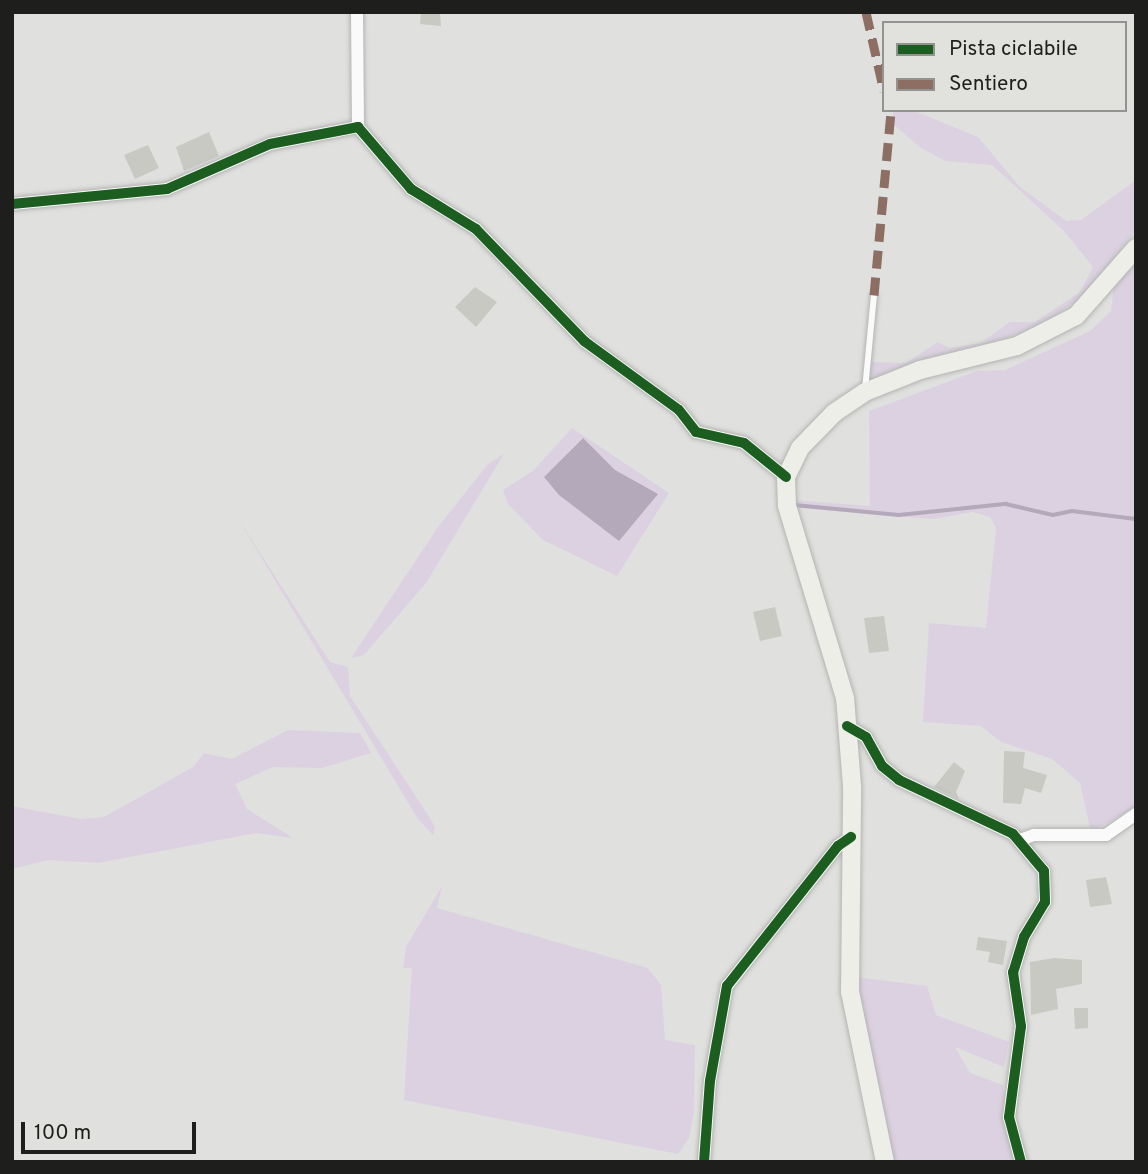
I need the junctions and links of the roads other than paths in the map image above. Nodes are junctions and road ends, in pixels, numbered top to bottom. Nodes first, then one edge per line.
1 (357, 12) edge
2 (358, 127) junction
3 (12, 204) edge
4 (1136, 247) edge
5 (874, 295) dead end
6 (864, 392) junction
7 (786, 477) junction
8 (847, 726) junction
9 (1136, 814) edge
10 (851, 837) junction
11 (1020, 840) junction
12 (704, 1162) edge
13 (885, 1162) edge
14 (1021, 1162) edge

1 - 2 street
2 - 3 street
2 - 7 street
4 - 6 main road
5 - 6 lane
6 - 7 main road
7 - 8 main road
8 - 10 main road
8 - 11 street
9 - 11 street
10 - 12 street
10 - 13 main road
11 - 14 street

